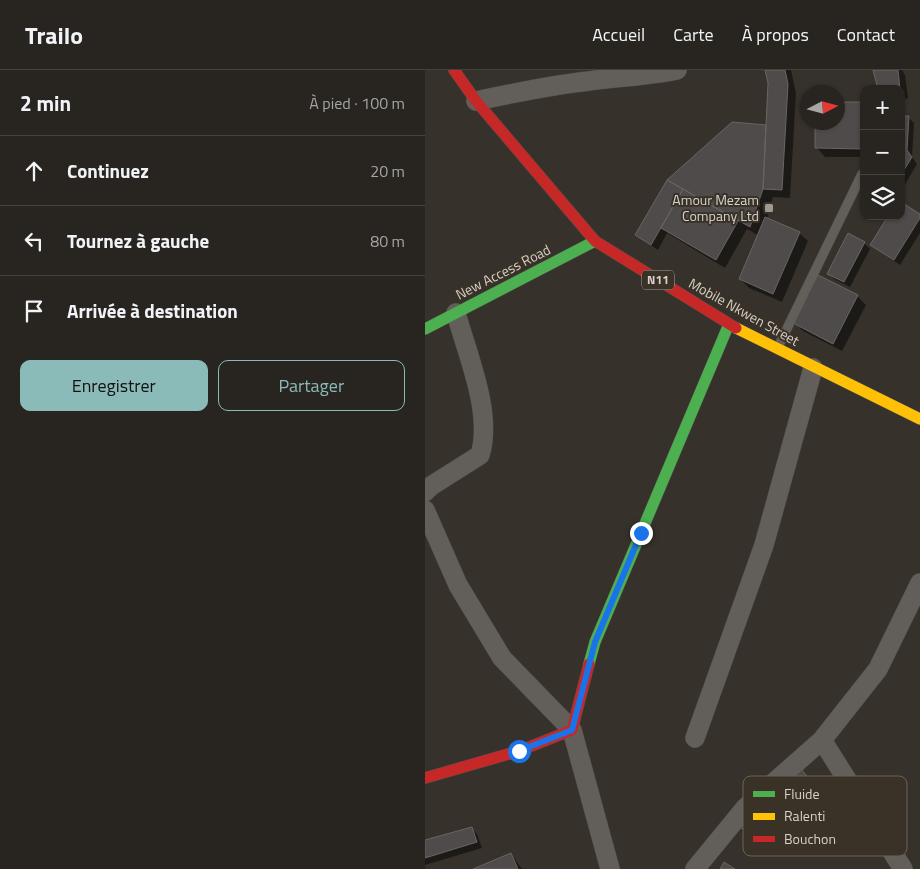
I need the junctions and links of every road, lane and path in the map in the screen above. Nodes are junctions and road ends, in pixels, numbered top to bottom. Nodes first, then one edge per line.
1 (454, 70) edge
2 (677, 70) edge
3 (476, 101) junction
4 (862, 175) edge
5 (595, 241) junction
6 (456, 313) junction
7 (729, 324) junction
8 (425, 329) edge
9 (777, 347) junction
10 (813, 368) junction
11 (920, 419) edge
12 (425, 492) edge
13 (425, 510) edge
14 (920, 583) edge
15 (572, 730) junction
16 (695, 738) dead end
17 (822, 740) junction
18 (781, 776) edge
19 (845, 776) edge
20 (425, 778) edge
21 (743, 810) edge
22 (895, 856) edge
23 (609, 869) edge
24 (695, 869) edge
25 (903, 869) edge

1 - 3 main road, Mobile Nkwen Street / N11
2 - 3 street
3 - 5 main road, Mobile Nkwen Street / N11
4 - 9 lane
5 - 6 main road, New Access Road
5 - 7 main road, Mobile Nkwen Street / N11
6 - 8 main road, New Access Road
6 - 12 street
7 - 9 main road, Mobile Nkwen Street / N11
7 - 15 main road
9 - 10 main road, Mobile Nkwen Street / N11
10 - 11 main road, Mobile Nkwen Street / N11
10 - 16 street
13 - 15 street
14 - 17 street
15 - 20 main road
15 - 23 street
17 - 18 street
17 - 19 street
21 - 24 street
22 - 25 street

